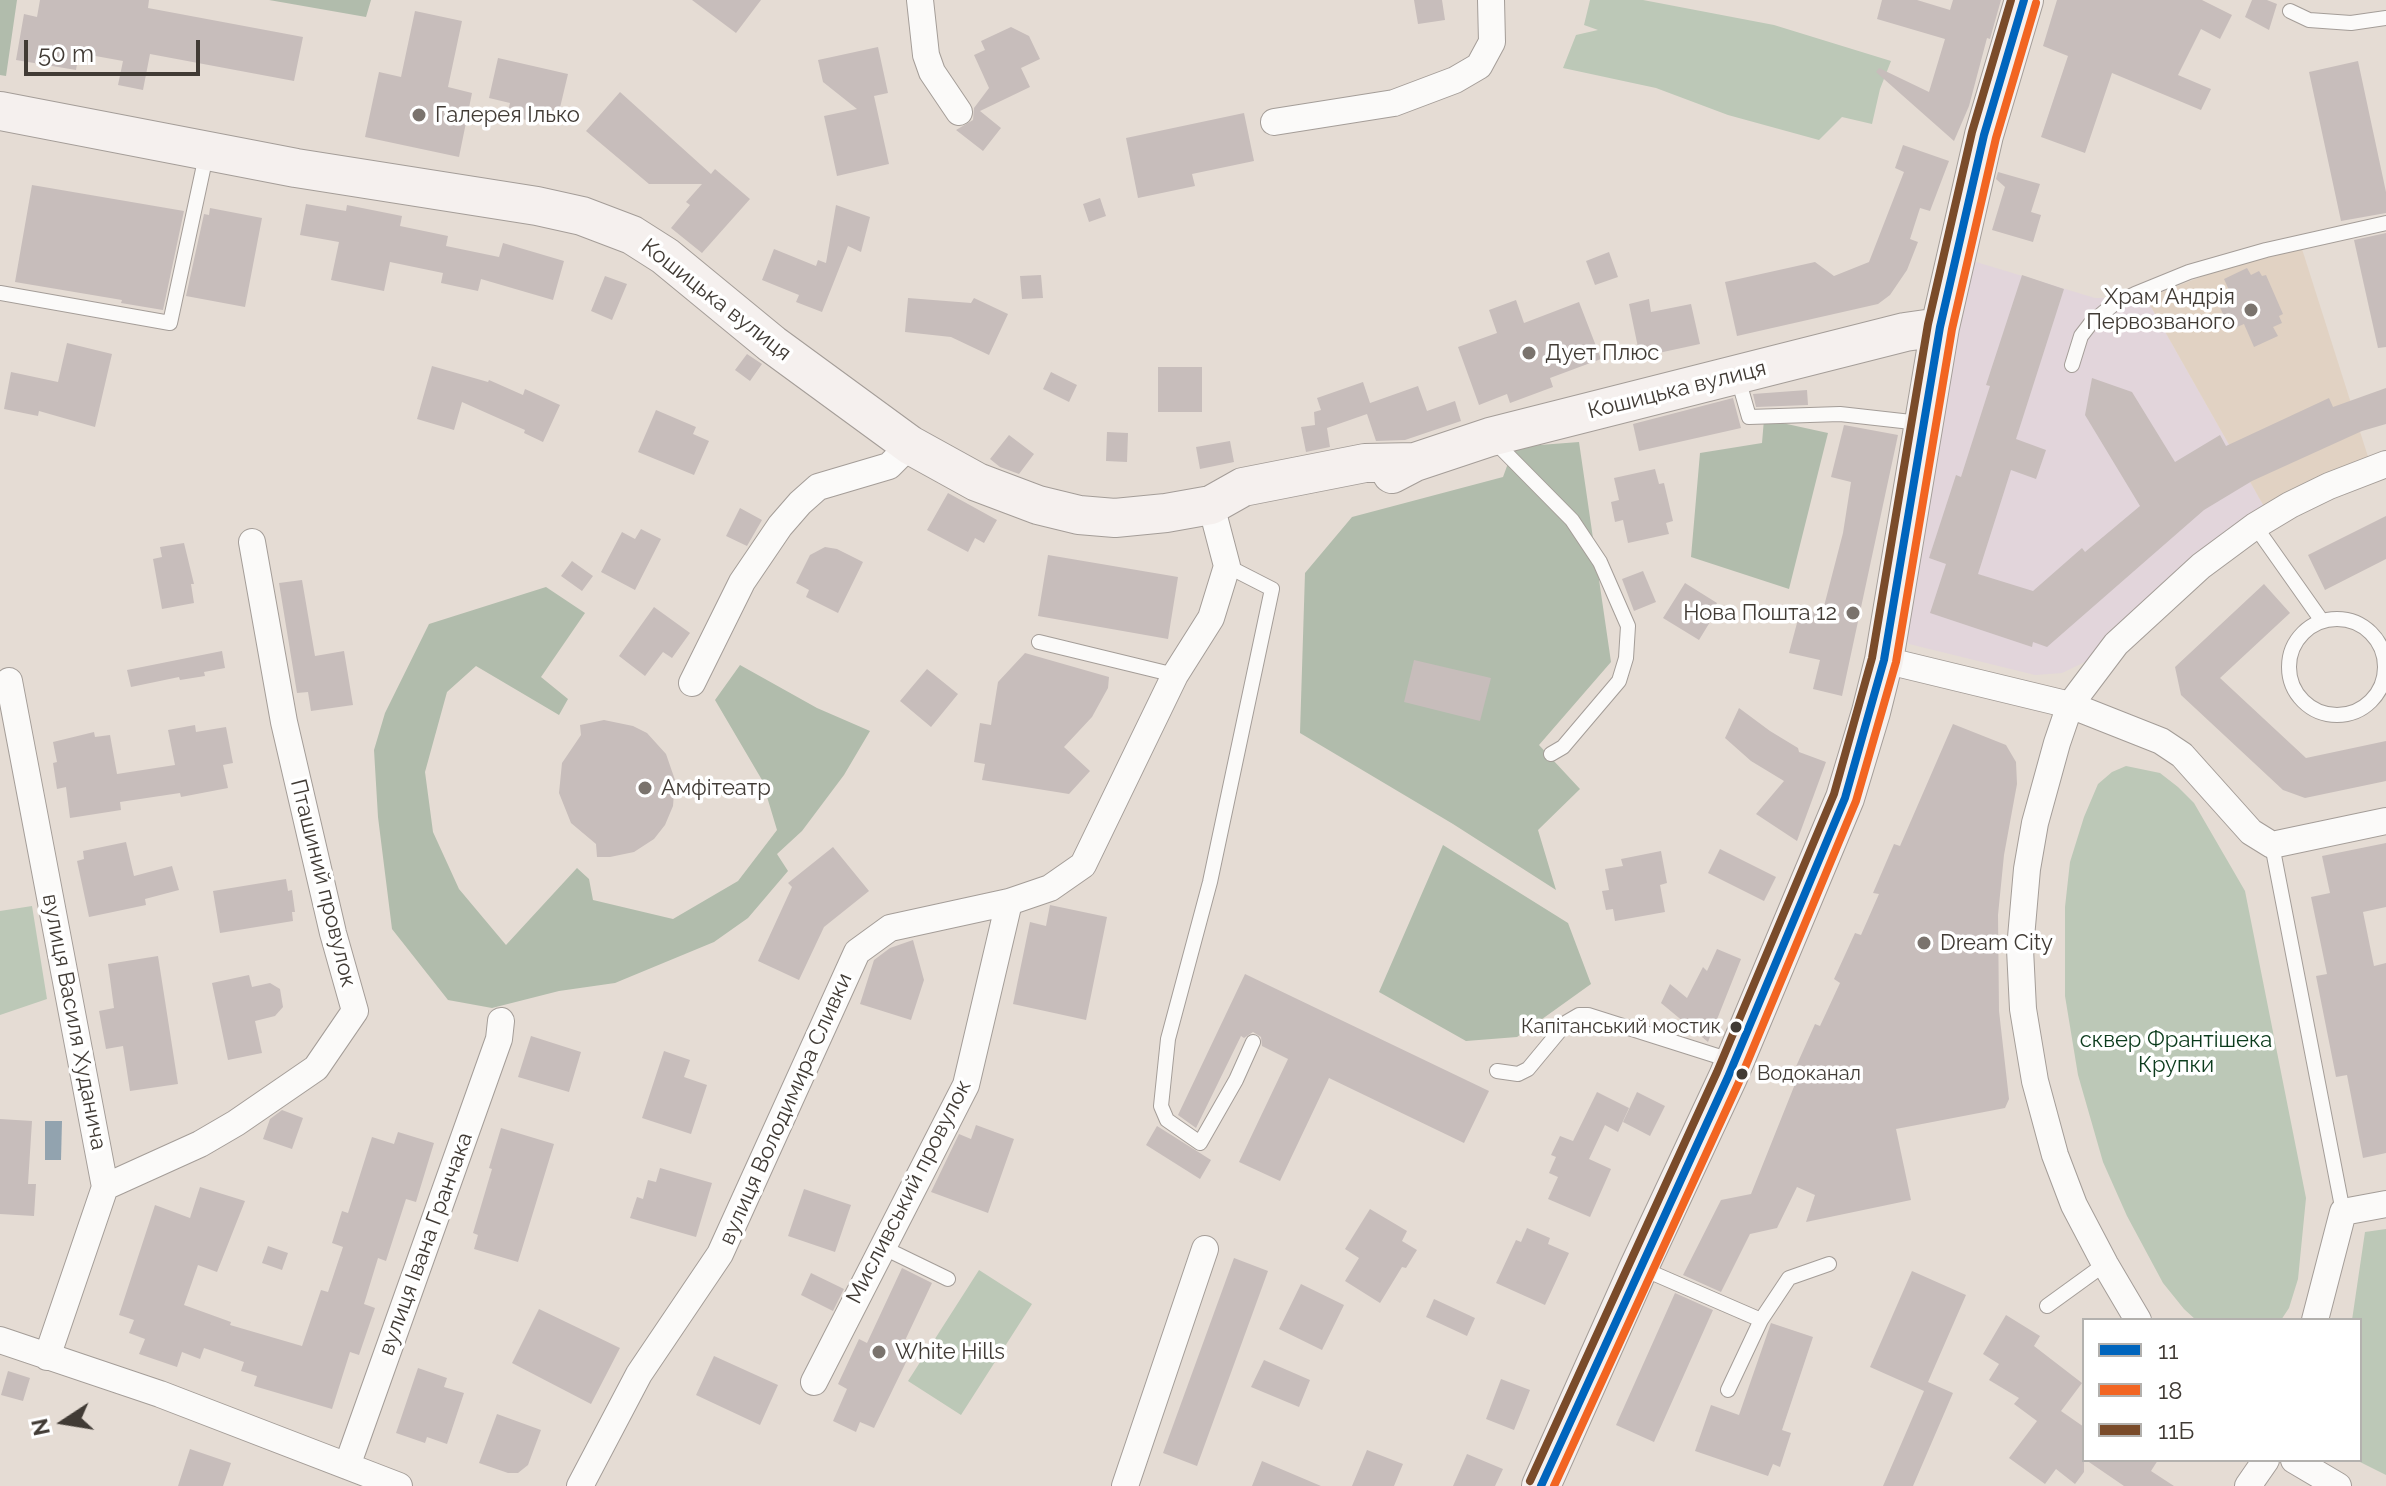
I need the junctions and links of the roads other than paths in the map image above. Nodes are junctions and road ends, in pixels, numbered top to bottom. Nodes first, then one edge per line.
1 (920, 0) edge
2 (1491, 0) edge
3 (2024, 0) edge
4 (2290, 11) dead end
5 (2386, 18) edge
6 (959, 112) dead end
7 (1, 116) edge
8 (1274, 122) dead end
9 (207, 151) junction
10 (2386, 223) edge
11 (0, 293) edge
12 (1940, 327) junction
13 (2072, 365) dead end
14 (1736, 375) junction
15 (1925, 423) junction
16 (1490, 437) junction
17 (910, 445) junction
18 (2386, 464) edge
19 (1211, 505) junction
20 (2255, 526) junction
21 (252, 542) dead end
22 (1227, 566) junction
23 (2322, 621) junction
24 (1039, 642) dead end
25 (1884, 660) junction
26 (1175, 675) junction
27 (9, 681) dead end
28 (692, 683) dead end
29 (2070, 705) junction
30 (1551, 754) dead end
31 (2386, 821) edge
32 (2272, 845) junction
33 (1009, 902) junction
34 (501, 1021) dead end
35 (1253, 1042) dead end
36 (1734, 1061) junction
37 (1497, 1071) dead end
38 (105, 1187) junction
39 (2386, 1204) edge
40 (2343, 1212) junction
41 (882, 1247) junction
42 (1205, 1249) dead end
43 (1829, 1264) dead end
44 (2105, 1264) junction
45 (1639, 1267) junction
46 (948, 1279) dead end
47 (2047, 1306) dead end
48 (2137, 1318) edge
49 (2316, 1318) edge
50 (1761, 1320) junction
51 (0, 1340) edge
52 (47, 1357) junction
53 (814, 1382) dead end
54 (1728, 1390) dead end
55 (2265, 1462) edge
56 (2297, 1462) edge
57 (347, 1466) junction
58 (399, 1486) edge
59 (580, 1486) edge
60 (1125, 1486) edge
61 (1541, 1486) edge
62 (2248, 1486) edge
63 (2338, 1486) edge

1 - 6 street
2 - 8 street
3 - 12 street
4 - 5 lane
7 - 9 street, Кошицька вулиця
9 - 11 lane
9 - 17 street, Кошицька вулиця
10 - 13 lane
12 - 14 street, Кошицька вулиця
12 - 15 street
14 - 15 lane
14 - 16 street, Кошицька вулиця
15 - 25 street
16 - 19 street, Кошицька вулиця
16 - 30 lane
17 - 19 street, Кошицька вулиця
17 - 28 street
18 - 20 street
19 - 22 street
20 - 23 lane
20 - 29 street
21 - 38 street, Пташиний провулок
22 - 26 street, вулиця Володимира Сливки
22 - 35 lane
23 - 23 lane
24 - 26 lane
25 - 29 street
25 - 36 street
26 - 33 street, вулиця Володимира Сливки
27 - 38 street, вулиця Василя Худанича
29 - 32 street
29 - 44 street
31 - 32 street
32 - 40 lane
33 - 41 street, Мисливський провулок
33 - 59 street, вулиця Володимира Сливки
34 - 57 street, вулиця Івана Гранчака
36 - 37 lane
36 - 45 street
38 - 52 street, вулиця Василя Худанича
39 - 40 street
40 - 49 street
41 - 46 lane
41 - 53 street, Мисливський провулок
42 - 60 street
43 - 50 lane
44 - 47 lane
44 - 48 street
45 - 50 lane
45 - 61 street
50 - 54 lane
51 - 52 street
52 - 57 street
55 - 62 street
56 - 63 street
57 - 58 street

